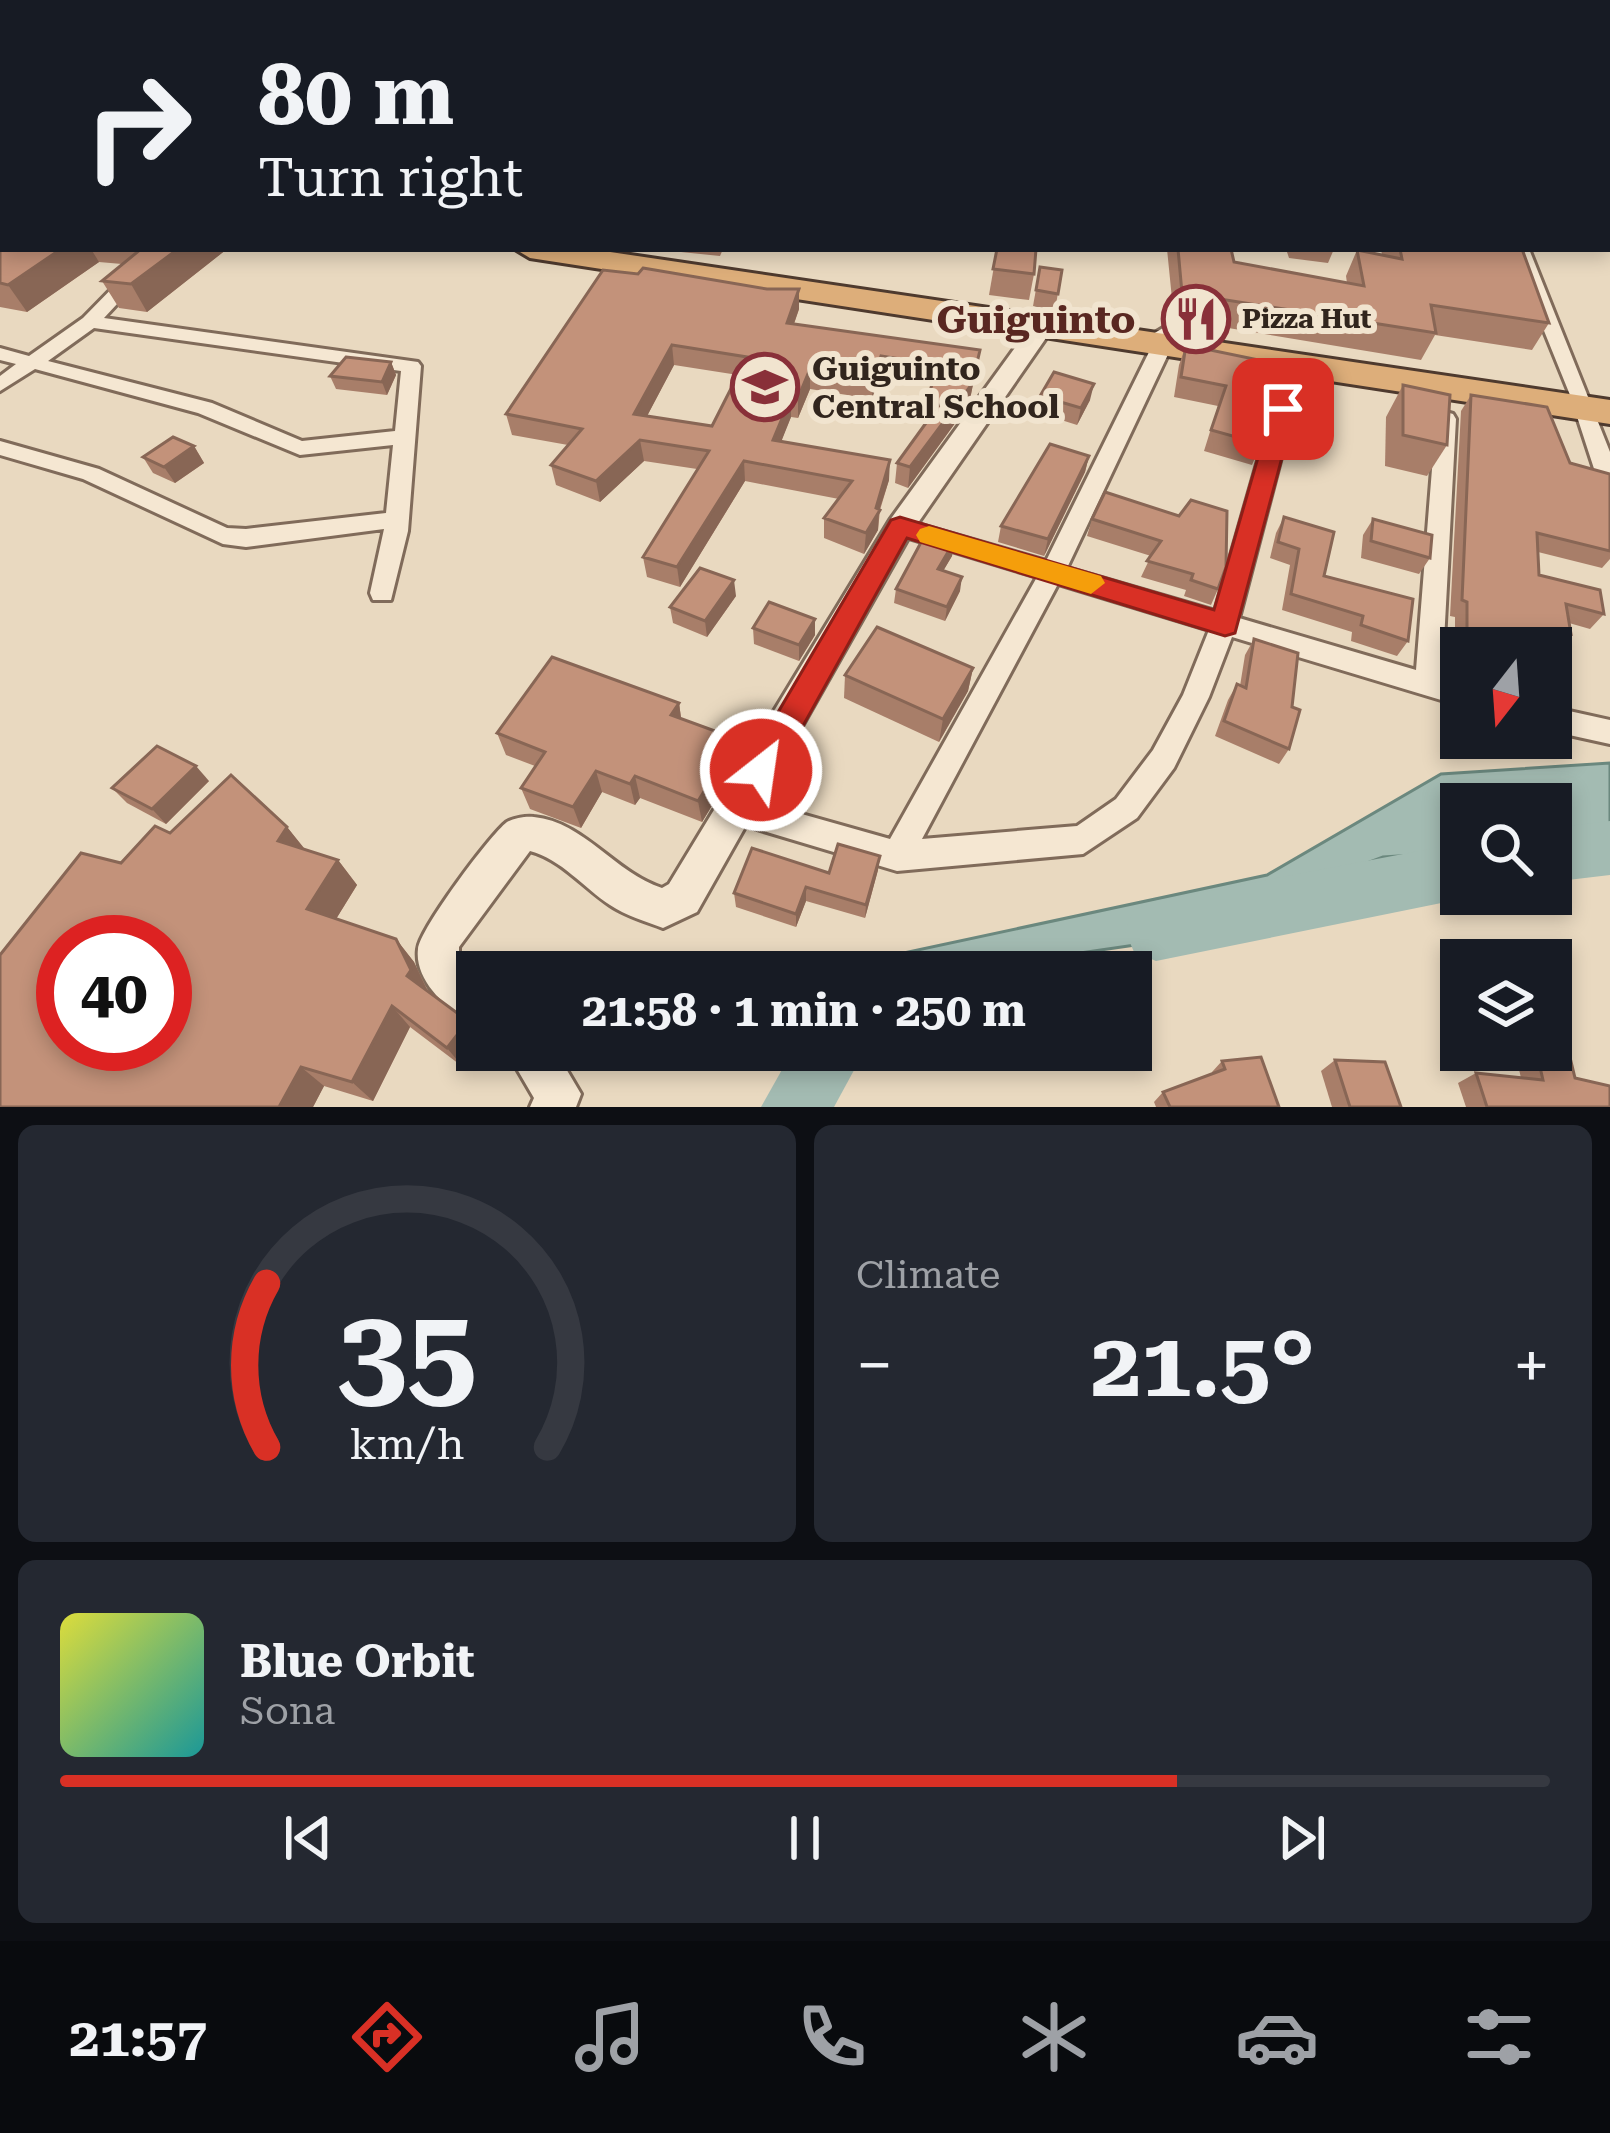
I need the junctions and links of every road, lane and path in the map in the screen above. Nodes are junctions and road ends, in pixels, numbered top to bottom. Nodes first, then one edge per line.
1 (551, 252) edge
2 (623, 252) edge
3 (1521, 252) edge
4 (135, 274) edge
5 (1038, 321) junction
6 (90, 322) junction
7 (1162, 340) junction
8 (0, 353) edge
9 (36, 360) junction
10 (1295, 366) junction
11 (1444, 382) junction
12 (0, 385) edge
13 (1596, 404) edge
14 (401, 437) junction
15 (0, 448) edge
16 (1610, 484) edge
17 (394, 520) junction
18 (900, 527) junction
19 (1053, 572) junction
20 (382, 593) dead end
21 (1225, 625) junction
22 (1428, 686) junction
23 (1440, 689) edge
24 (1572, 724) edge
25 (1610, 732) edge
26 (738, 810) junction
27 (897, 856) junction
28 (456, 984) edge
29 (543, 1071) edge
30 (553, 1107) edge

1 - 5 highway
2 - 5 highway
3 - 13 street
4 - 6 street
5 - 7 highway
5 - 18 street
6 - 9 street
6 - 14 street
7 - 10 highway
7 - 11 highway
7 - 19 street
8 - 9 street
9 - 12 street
9 - 14 street
10 - 11 highway
10 - 21 street
11 - 13 highway
11 - 22 street
13 - 16 street
14 - 17 street
15 - 17 street
17 - 20 street
18 - 19 street
18 - 26 street
19 - 21 street
19 - 27 street
21 - 22 street
21 - 27 street
22 - 23 street
24 - 25 street
26 - 27 street
26 - 28 street
29 - 30 street

